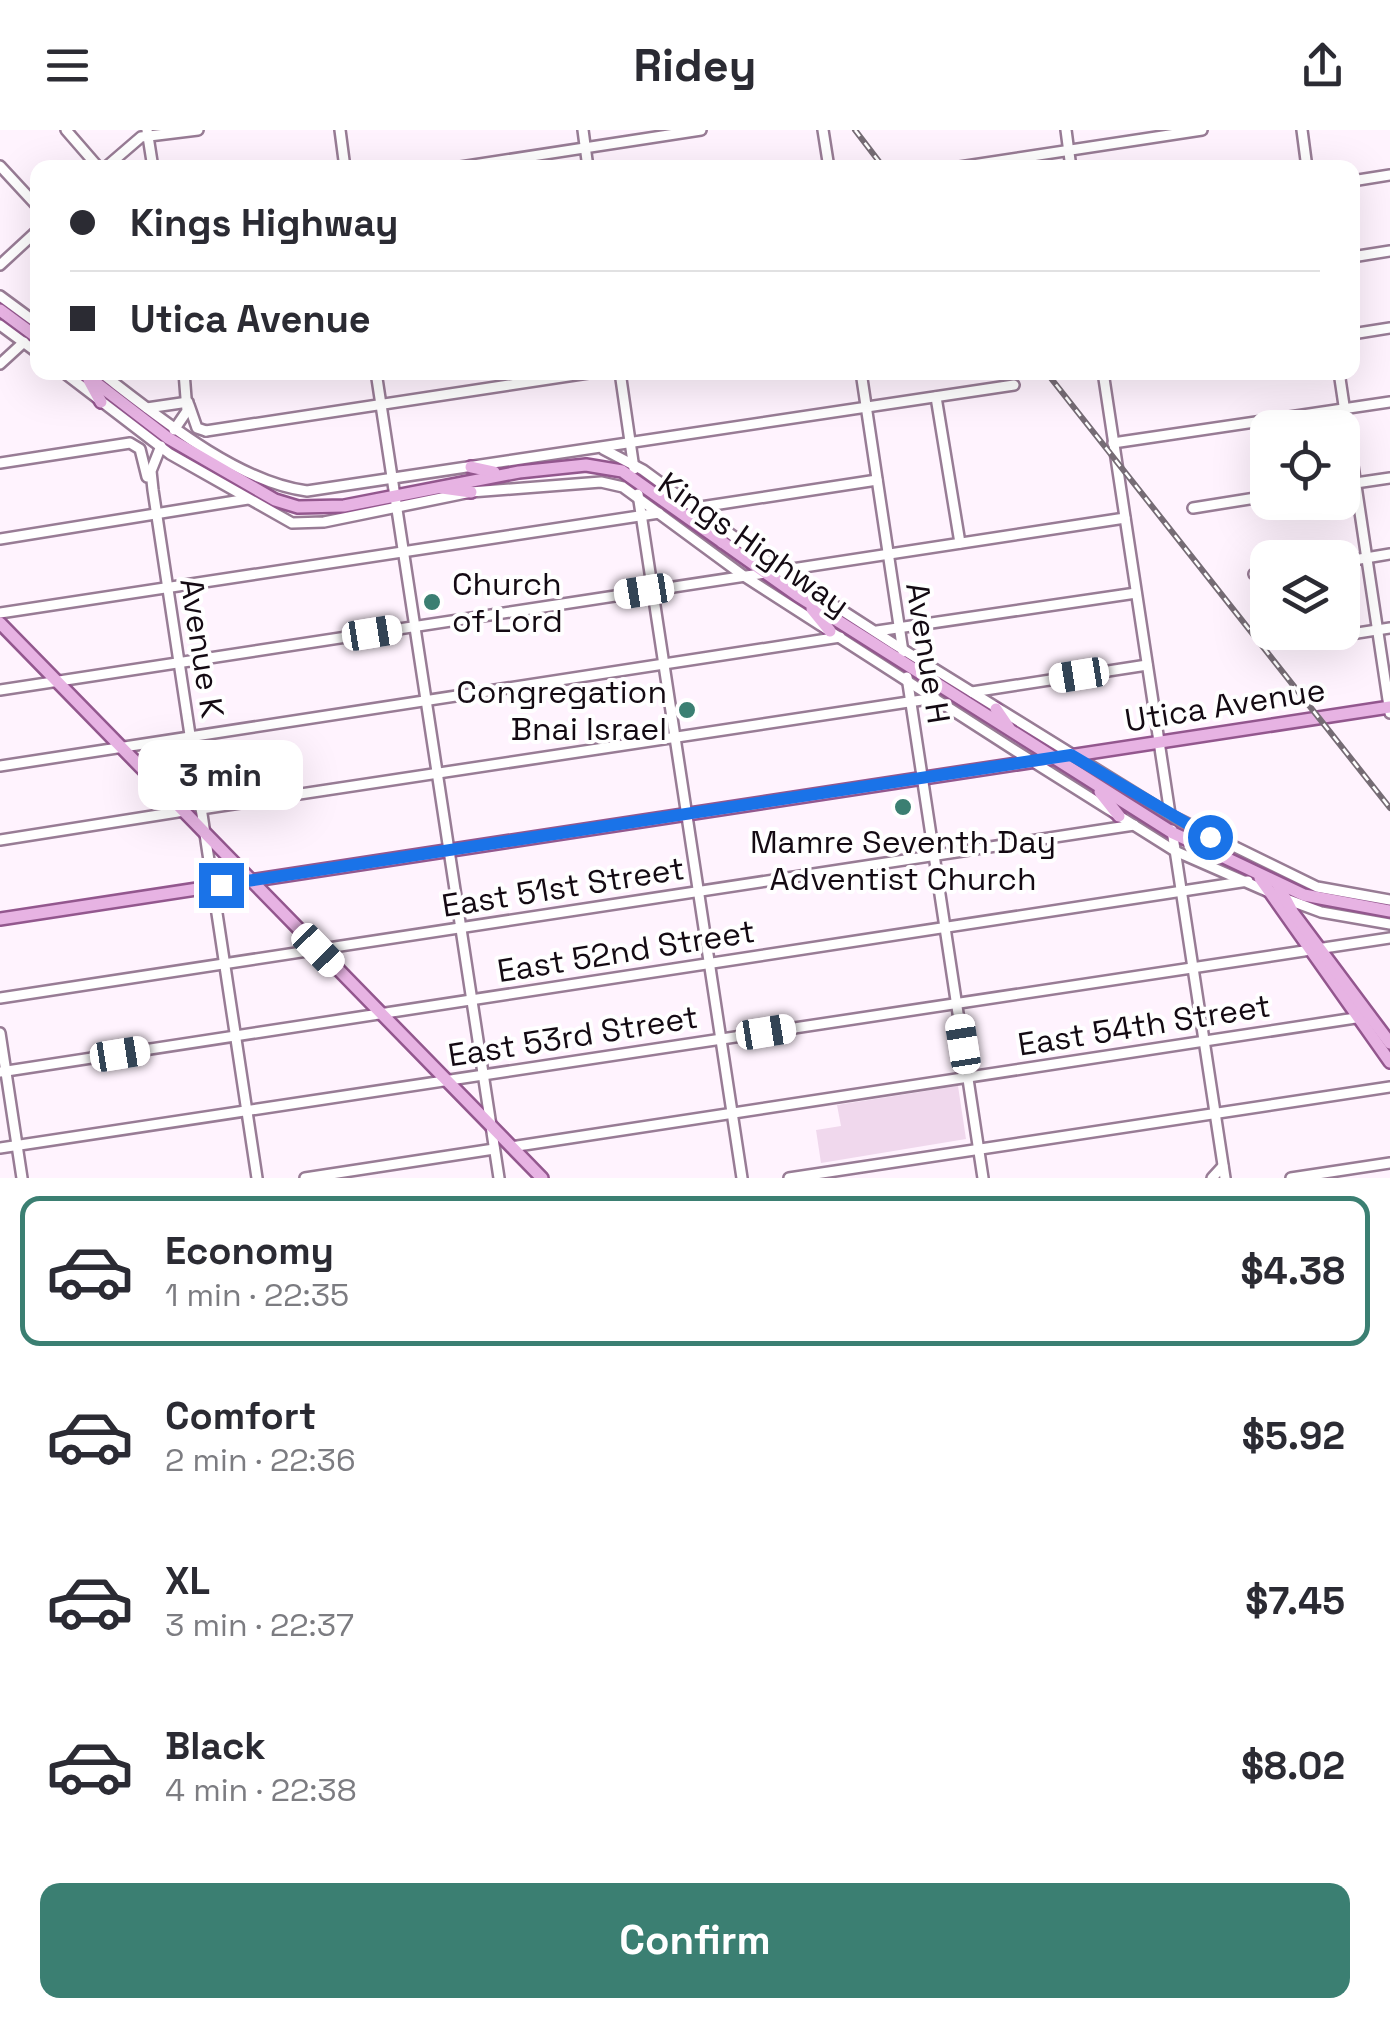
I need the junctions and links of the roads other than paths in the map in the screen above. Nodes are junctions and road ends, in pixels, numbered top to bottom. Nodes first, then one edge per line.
1 (66, 130) edge
2 (198, 130) edge
3 (340, 130) edge
4 (582, 130) edge
5 (701, 130) edge
6 (823, 130) edge
7 (1066, 130) edge
8 (1202, 130) edge
9 (1302, 130) edge
10 (148, 134) edge
11 (585, 148) junction
12 (1069, 150) junction
13 (94, 160) edge
14 (112, 160) edge
15 (152, 160) edge
16 (344, 160) edge
17 (506, 160) edge
18 (587, 160) edge
19 (828, 160) edge
20 (1005, 160) edge
21 (1071, 160) edge
22 (1307, 160) edge
23 (0, 166) edge
24 (1390, 175) edge
25 (1360, 180) edge
26 (30, 198) edge
27 (30, 237) edge
28 (1390, 252) edge
29 (1360, 256) edge
30 (0, 265) edge
31 (0, 296) edge
32 (0, 310) edge
33 (30, 319) edge
34 (0, 325) edge
35 (1390, 328) edge
36 (30, 332) edge
37 (1360, 333) edge
38 (24, 342) junction
39 (30, 347) edge
40 (0, 364) edge
41 (74, 380) edge
42 (92, 380) edge
43 (97, 380) edge
44 (100, 380) edge
45 (185, 380) edge
46 (377, 380) edge
47 (543, 380) edge
48 (621, 380) edge
49 (862, 380) edge
50 (1104, 380) edge
51 (1339, 380) edge
52 (1014, 384) dead end
53 (936, 397) junction
54 (101, 402) junction
55 (188, 402) junction
56 (1390, 402) edge
57 (382, 405) junction
58 (147, 408) junction
59 (866, 408) junction
60 (1344, 408) junction
61 (206, 431) junction
62 (168, 438) junction
63 (198, 443) junction
64 (630, 443) junction
65 (1114, 443) junction
66 (600, 448) junction
67 (0, 463) edge
68 (633, 464) junction
69 (472, 467) junction
70 (503, 474) junction
71 (1390, 478) edge
72 (392, 479) junction
73 (636, 480) junction
74 (877, 480) junction
75 (1360, 482) edge
76 (432, 486) junction
77 (153, 490) junction
78 (471, 492) junction
79 (638, 496) junction
80 (248, 499) junction
81 (1250, 499) edge
82 (396, 500) junction
83 (694, 508) junction
84 (1193, 508) dead end
85 (659, 514) junction
86 (1360, 514) edge
87 (156, 516) junction
88 (641, 516) junction
89 (1125, 518) junction
90 (712, 522) junction
91 (0, 539) edge
92 (960, 543) junction
93 (724, 545) junction
94 (404, 552) junction
95 (888, 554) junction
96 (1390, 554) edge
97 (1367, 558) junction
98 (1360, 559) edge
99 (781, 571) junction
100 (765, 573) junction
101 (744, 576) junction
102 (168, 588) junction
103 (652, 590) junction
104 (1136, 593) junction
105 (806, 602) junction
106 (0, 613) edge
107 (0, 624) edge
108 (415, 626) junction
109 (900, 628) junction
110 (1390, 628) edge
111 (1378, 630) junction
112 (875, 632) junction
113 (1360, 633) edge
114 (835, 634) junction
115 (902, 650) junction
116 (178, 662) junction
117 (1147, 664) junction
118 (664, 665) junction
119 (905, 665) junction
120 (908, 680) junction
121 (56, 681) junction
122 (0, 690) edge
123 (970, 693) junction
124 (935, 698) junction
125 (426, 701) junction
126 (911, 702) junction
127 (996, 709) junction
128 (1390, 709) edge
129 (1011, 732) junction
130 (190, 737) junction
131 (675, 737) junction
132 (1159, 742) junction
133 (121, 748) junction
134 (1071, 755) junction
135 (1052, 759) junction
136 (1032, 762) junction
137 (0, 766) edge
138 (437, 773) junction
139 (922, 778) junction
140 (1094, 785) junction
141 (201, 809) junction
142 (184, 811) junction
143 (686, 814) junction
144 (1170, 815) junction
145 (1118, 816) junction
146 (1134, 825) junction
147 (204, 829) junction
148 (1173, 833) junction
149 (0, 840) edge
150 (449, 850) junction
151 (1175, 851) junction
152 (934, 856) junction
153 (1259, 876) junction
154 (252, 880) junction
155 (1246, 882) junction
156 (212, 886) junction
157 (1272, 888) junction
158 (698, 892) junction
159 (1182, 892) junction
160 (1284, 898) junction
161 (1390, 900) edge
162 (1390, 910) edge
163 (0, 919) edge
164 (1374, 922) junction
165 (1390, 924) edge
166 (460, 928) junction
167 (945, 928) junction
168 (1390, 938) edge
169 (1372, 940) junction
170 (1314, 949) junction
171 (318, 950) junction
172 (224, 964) junction
173 (709, 964) junction
174 (1193, 966) junction
175 (0, 998) edge
176 (472, 1000) junction
177 (956, 1002) junction
178 (381, 1014) junction
179 (1364, 1016) junction
180 (0, 1033) edge
181 (236, 1036) junction
182 (720, 1038) junction
183 (1204, 1041) junction
184 (1390, 1042) edge
185 (1390, 1062) edge
186 (3, 1071) edge
187 (483, 1074) junction
188 (968, 1077) junction
189 (446, 1080) junction
190 (1390, 1087) edge
191 (246, 1110) junction
192 (732, 1113) junction
193 (1215, 1113) junction
194 (490, 1125) junction
195 (17, 1145) junction
196 (510, 1147) junction
197 (0, 1148) edge
198 (494, 1149) junction
199 (979, 1149) junction
200 (1390, 1163) edge
201 (1223, 1166) junction
202 (22, 1178) edge
203 (257, 1178) edge
204 (304, 1178) edge
205 (499, 1178) edge
206 (542, 1178) edge
207 (742, 1178) edge
208 (788, 1178) edge
209 (983, 1178) edge
210 (1212, 1178) edge
211 (1225, 1178) edge
212 (1291, 1178) edge

1 - 13 street
2 - 10 street
3 - 16 street
4 - 11 street
5 - 11 street
6 - 19 street
7 - 12 street
8 - 12 street
9 - 22 street
10 - 14 street
10 - 15 street
11 - 17 street
11 - 18 street
12 - 20 street
12 - 21 street
23 - 26 street
24 - 25 street
27 - 30 street
28 - 29 street
31 - 33 street
32 - 36 main road
34 - 38 street
35 - 37 street
38 - 39 street
38 - 40 street
41 - 54 street, Kings Highway
42 - 54 main road
43 - 62 main road, Kings Highway
44 - 58 street, Kings Highway
45 - 55 street
46 - 57 street
47 - 57 street
48 - 64 street
49 - 59 street, Avenue H
50 - 65 street
51 - 60 street
52 - 53 street
53 - 59 street
53 - 92 street
54 - 62 street, Kings Highway
55 - 58 street
55 - 61 street
55 - 62 street, Avenue K
56 - 60 street
57 - 61 street
57 - 72 street
58 - 62 street, Kings Highway
59 - 64 street
59 - 74 street, Avenue H
60 - 65 street
61 - 63 street
62 - 63 street, Kings Highway
62 - 77 street, Avenue K
62 - 80 street, Kings Highway
62 - 82 main road, Kings Highway
63 - 72 street, Kings Highway
64 - 66 street
64 - 68 street
65 - 89 street
66 - 68 street, Kings Highway
66 - 69 street, Kings Highway
67 - 77 street
68 - 73 street
68 - 83 street, Kings Highway
69 - 70 main road
69 - 72 street, Kings Highway
70 - 73 main road, Kings Highway
70 - 76 main road, Kings Highway
71 - 75 street
72 - 82 street
73 - 79 street
73 - 93 main road, Kings Highway
74 - 83 street
74 - 95 street, Avenue H
76 - 78 main road
76 - 82 main road, Kings Highway
77 - 87 street, Avenue K
78 - 79 street, Kings Highway
78 - 82 street, Kings Highway
79 - 85 street, Kings Highway
79 - 88 street
80 - 82 street, Kings Highway
80 - 87 street
81 - 84 street
82 - 94 street
83 - 90 street, Kings Highway
85 - 88 street
85 - 101 street, Kings Highway
86 - 97 street
87 - 91 street
87 - 102 street, Avenue K
88 - 94 street
88 - 103 street
89 - 92 street
89 - 104 street
90 - 93 main road
90 - 99 street, Kings Highway
92 - 95 street
93 - 100 main road, Kings Highway
94 - 102 street
94 - 108 street
95 - 99 street
95 - 109 street, Avenue H
96 - 97 street
97 - 98 street
97 - 111 street
99 - 100 street
99 - 112 street, Kings Highway
100 - 101 street
100 - 105 main road, Kings Highway
101 - 103 street
101 - 114 street, Kings Highway
102 - 106 street
102 - 116 street, Avenue K
103 - 108 street
103 - 118 street
104 - 109 street
104 - 117 street
105 - 114 main road
105 - 119 main road, Kings Highway
107 - 121 main road
108 - 116 street
108 - 125 street
109 - 112 street
109 - 115 street, Avenue H
110 - 111 street
111 - 113 street
111 - 128 street
112 - 115 street, Kings Highway
114 - 118 street
114 - 120 street, Kings Highway
115 - 119 street, Avenue H
115 - 123 street, Kings Highway
116 - 121 street
116 - 130 street, Avenue K
117 - 123 street
117 - 132 street
118 - 125 street
118 - 131 street
119 - 120 street, Avenue H
119 - 129 main road, Kings Highway
120 - 124 street, Kings Highway
120 - 126 street, Avenue H
121 - 122 street
121 - 133 main road
123 - 127 street, Kings Highway
124 - 126 street
124 - 136 street, Kings Highway
125 - 130 street
125 - 138 street
126 - 131 street
126 - 139 street, Avenue H
127 - 129 main road
127 - 134 street, Kings Highway
128 - 132 main road, Utica Avenue
129 - 135 main road, Kings Highway
130 - 133 street
130 - 141 street, Avenue K
131 - 138 street
131 - 143 street
132 - 134 main road, Utica Avenue
132 - 144 street
133 - 137 street
133 - 142 main road
134 - 135 main road, Utica Avenue
134 - 144 street, Kings Highway
135 - 136 main road, Utica Avenue
135 - 140 main road, Kings Highway
136 - 139 main road, Utica Avenue
136 - 145 street, Kings Highway
138 - 141 street
138 - 150 street
139 - 143 main road, Utica Avenue
139 - 152 street, Avenue H
140 - 145 main road
140 - 148 main road, Kings Highway
141 - 147 street, Avenue K
142 - 147 main road
142 - 149 street
143 - 150 main road, Utica Avenue
143 - 158 street
144 - 148 street
144 - 161 street, Kings Highway
145 - 146 street, Kings Highway
146 - 151 street, Kings Highway
146 - 152 street, East 51st Street
147 - 154 main road
147 - 156 street, Avenue K
148 - 151 street
148 - 153 main road, Kings Highway
150 - 154 main road, Utica Avenue
150 - 166 street
151 - 155 street, Kings Highway
151 - 159 street
152 - 158 street, East 51st Street
152 - 167 street, Avenue H
153 - 155 street, East 52nd Street
153 - 157 main road
154 - 156 main road, Utica Avenue
154 - 171 main road
155 - 157 street, Kings Highway
155 - 159 street, East 52nd Street
156 - 163 main road, Utica Avenue
156 - 172 street, Avenue K
157 - 160 main road
157 - 162 main road, Kings Highway
157 - 170 main road
158 - 166 street, East 51st Street
158 - 173 street
159 - 167 street, East 52nd Street
159 - 174 street
160 - 164 street
160 - 170 main road
164 - 165 street
164 - 169 street
166 - 171 street, East 51st Street
166 - 176 street
167 - 173 street, East 52nd Street
167 - 177 street, Avenue H
168 - 169 street, East 53rd Street
169 - 170 street, East 53rd Street
170 - 174 street, East 53rd Street
170 - 179 main road
171 - 172 street, East 51st Street
171 - 178 main road
172 - 175 street, East 51st Street
172 - 181 street, Avenue K
173 - 176 street, East 52nd Street
173 - 182 street
174 - 177 street, East 53rd Street
174 - 183 street
176 - 178 street, East 52nd Street
176 - 187 street
177 - 182 street, East 53rd Street
177 - 188 street, Avenue H
178 - 181 street, East 52nd Street
178 - 189 main road
179 - 183 street, East 54th Street
179 - 184 main road
179 - 185 main road
180 - 186 street
181 - 186 street, East 52nd Street
181 - 191 street, Avenue K
182 - 187 street, East 53rd Street
182 - 192 street
183 - 188 street, East 54th Street
183 - 193 street
186 - 195 street
187 - 189 street, East 53rd Street
187 - 194 street
188 - 192 street, East 54th Street
188 - 199 street, Avenue H
189 - 191 street, East 53rd Street
189 - 194 main road
190 - 193 street
191 - 195 street, East 53rd Street
191 - 203 street, Avenue K
192 - 196 street, East 54th Street
192 - 207 street
193 - 199 street
193 - 201 street
194 - 196 main road
194 - 198 street
195 - 197 street, East 53rd Street
195 - 202 street
196 - 206 main road
198 - 204 street
198 - 205 street
199 - 208 street
199 - 209 street, Avenue H
200 - 212 street
201 - 210 street
201 - 211 street

